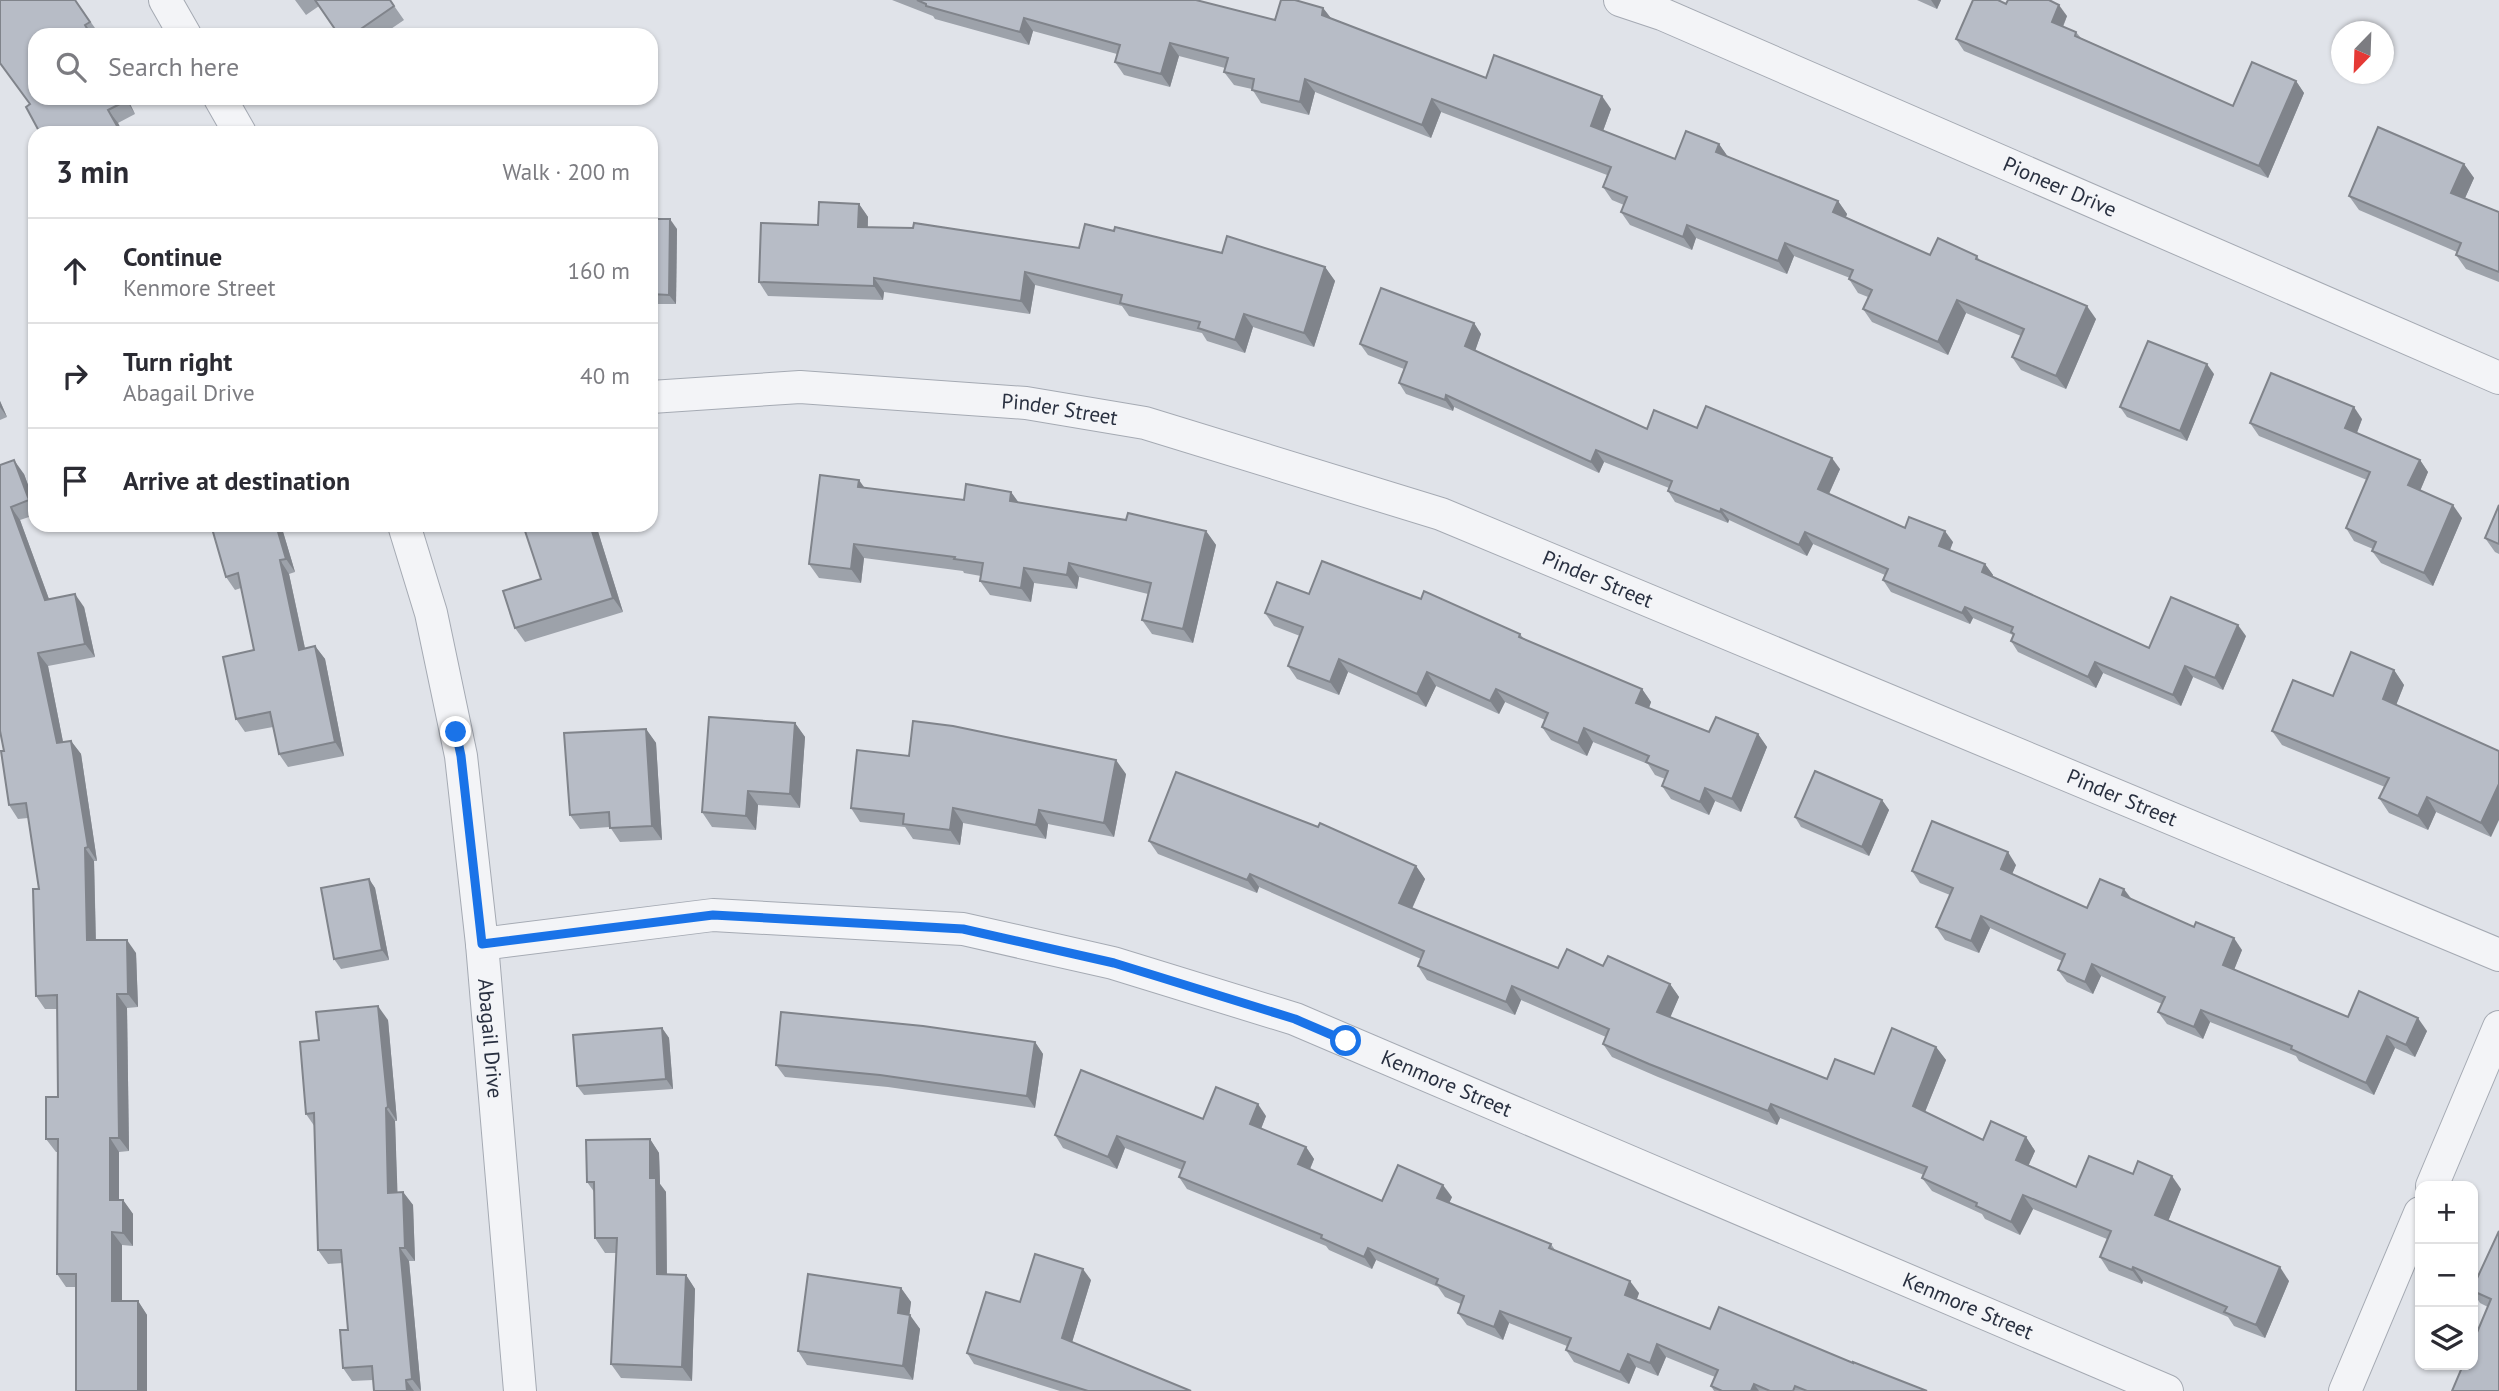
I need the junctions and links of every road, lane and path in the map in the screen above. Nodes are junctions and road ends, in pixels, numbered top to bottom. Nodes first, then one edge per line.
1 (165, 0) edge
2 (1620, 0) edge
3 (181, 28) edge
4 (224, 105) edge
5 (236, 126) edge
6 (2499, 378) edge
7 (658, 397) edge
8 (406, 532) edge
9 (482, 944) junction
10 (2499, 955) edge
11 (2499, 1027) edge
12 (2434, 1181) edge
13 (2415, 1225) edge
14 (520, 1391) edge
15 (2167, 1391) edge
16 (2345, 1391) edge

1 - 3 street
2 - 6 street, Pioneer Drive
4 - 5 street
7 - 10 street, Pinder Street
8 - 9 street, Abagail Drive
9 - 14 street, Abagail Drive
9 - 15 street, Kenmore Street
11 - 12 street
13 - 16 street

